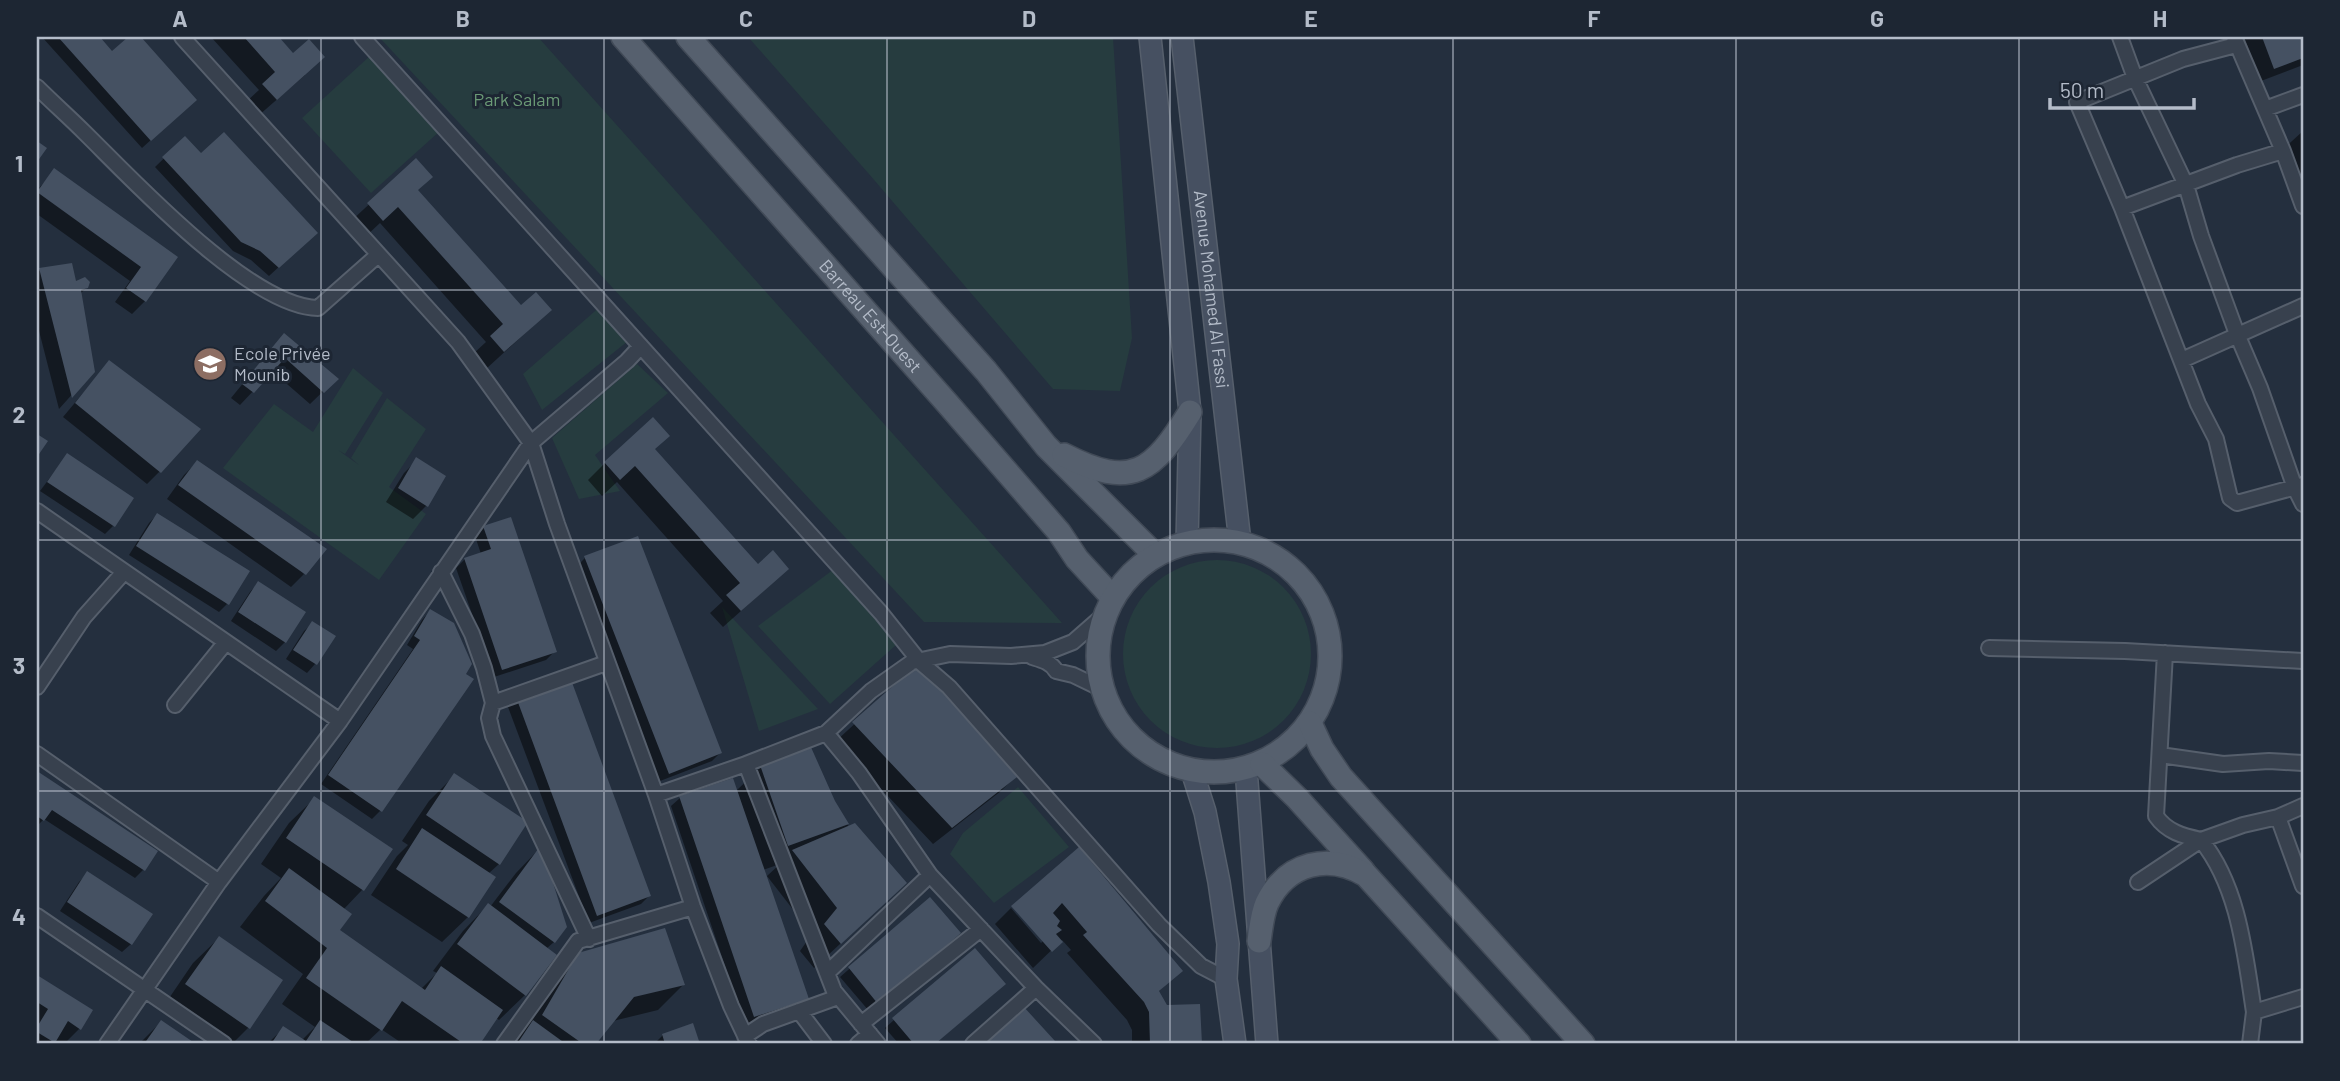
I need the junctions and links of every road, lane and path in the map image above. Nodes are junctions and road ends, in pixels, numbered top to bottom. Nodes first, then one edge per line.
1 (182, 37) edge
2 (362, 37) edge
3 (623, 37) edge
4 (688, 37) edge
5 (1150, 37) edge
6 (1182, 37) edge
7 (2120, 37) edge
8 (2235, 41) edge
9 (2135, 78) junction
10 (37, 87) edge
11 (2303, 95) edge
12 (2265, 109) junction
13 (2283, 151) junction
14 (2186, 185) junction
15 (2303, 206) edge
16 (2122, 208) junction
17 (378, 255) junction
18 (2303, 306) edge
19 (2237, 334) junction
20 (641, 346) junction
21 (2182, 360) junction
22 (1190, 412) junction
23 (531, 443) junction
24 (1046, 446) junction
25 (2299, 486) edge
26 (2303, 504) edge
27 (37, 511) edge
28 (1240, 542) junction
29 (1187, 543) junction
30 (1155, 555) junction
31 (124, 572) junction
32 (441, 572) junction
33 (1109, 606) junction
34 (226, 642) junction
35 (1989, 648) dead end
36 (2165, 653) junction
37 (1027, 655) junction
38 (2303, 661) edge
39 (920, 662) junction
40 (606, 663) junction
41 (37, 687) edge
42 (1102, 689) junction
43 (493, 703) junction
44 (175, 705) dead end
45 (340, 721) junction
46 (1310, 723) junction
47 (826, 733) junction
48 (37, 754) edge
49 (2160, 755) junction
50 (2303, 763) edge
51 (746, 764) junction
52 (1254, 766) junction
53 (1192, 771) junction
54 (656, 795) junction
55 (2303, 806) edge
56 (2278, 817) junction
57 (2201, 840) junction
58 (930, 875) junction
59 (1366, 875) junction
60 (219, 882) junction
61 (2138, 882) dead end
62 (2303, 886) edge
63 (693, 907) junction
64 (37, 916) edge
65 (981, 929) junction
66 (589, 939) junction
67 (1259, 941) junction
68 (827, 973) junction
69 (1226, 979) junction
70 (1036, 988) junction
71 (146, 989) junction
72 (838, 997) junction
73 (2300, 1002) edge
74 (799, 1011) junction
75 (2254, 1012) junction
76 (870, 1034) edge
77 (747, 1040) edge
78 (107, 1044) edge
79 (224, 1044) edge
80 (503, 1044) edge
81 (824, 1044) edge
82 (858, 1044) edge
83 (973, 1044) edge
84 (1094, 1044) edge
85 (1235, 1044) edge
86 (1267, 1044) edge
87 (1519, 1044) edge
88 (1583, 1044) edge
89 (2250, 1044) edge

1 - 17 street
2 - 20 street
3 - 33 main road, Barreau Est-Ouest
4 - 24 main road
5 - 22 street, Avenue Mohamed Al Fassi
6 - 28 street, Avenue Mohamed Al Fassi
7 - 9 street
8 - 9 street
8 - 12 street
9 - 14 street
9 - 16 street
10 - 17 street
11 - 12 street
12 - 13 street
13 - 14 street
13 - 15 street
14 - 16 street
14 - 19 street
16 - 21 street
17 - 23 street
18 - 19 street
19 - 21 street
19 - 25 street
20 - 23 street
20 - 39 street
21 - 25 street
22 - 24 main road
22 - 29 street, Avenue Mohamed Al Fassi
23 - 32 street
23 - 40 street
24 - 30 main road
25 - 26 street
27 - 31 street
28 - 29 main road
28 - 46 main road
29 - 30 main road
30 - 33 main road
31 - 34 street
31 - 41 street
32 - 43 street
32 - 45 street
33 - 37 street
33 - 42 main road
34 - 44 street
34 - 45 street
35 - 36 street
36 - 38 street
36 - 49 street
37 - 39 street
37 - 42 street
39 - 47 street
39 - 69 street
40 - 43 street
40 - 54 street
42 - 53 main road
43 - 66 street
45 - 60 street
46 - 52 main road
46 - 88 main road
47 - 51 street
47 - 58 street
48 - 60 street
49 - 50 street
49 - 57 street
51 - 54 street
51 - 68 street
52 - 53 main road
52 - 59 main road
52 - 67 street
53 - 69 street
54 - 63 street
55 - 56 street
56 - 57 street
56 - 62 street
57 - 61 street
57 - 75 street
58 - 65 street
58 - 68 street
59 - 67 main road
59 - 87 main road
60 - 71 street
63 - 66 street
63 - 77 street
64 - 71 street
65 - 70 street
65 - 76 street
66 - 80 street
67 - 86 street
68 - 72 street
69 - 85 street
70 - 83 street
70 - 84 street
71 - 78 street
71 - 79 street
72 - 74 street
72 - 76 street
73 - 75 street
74 - 77 street
74 - 81 street
75 - 89 street
76 - 82 street

